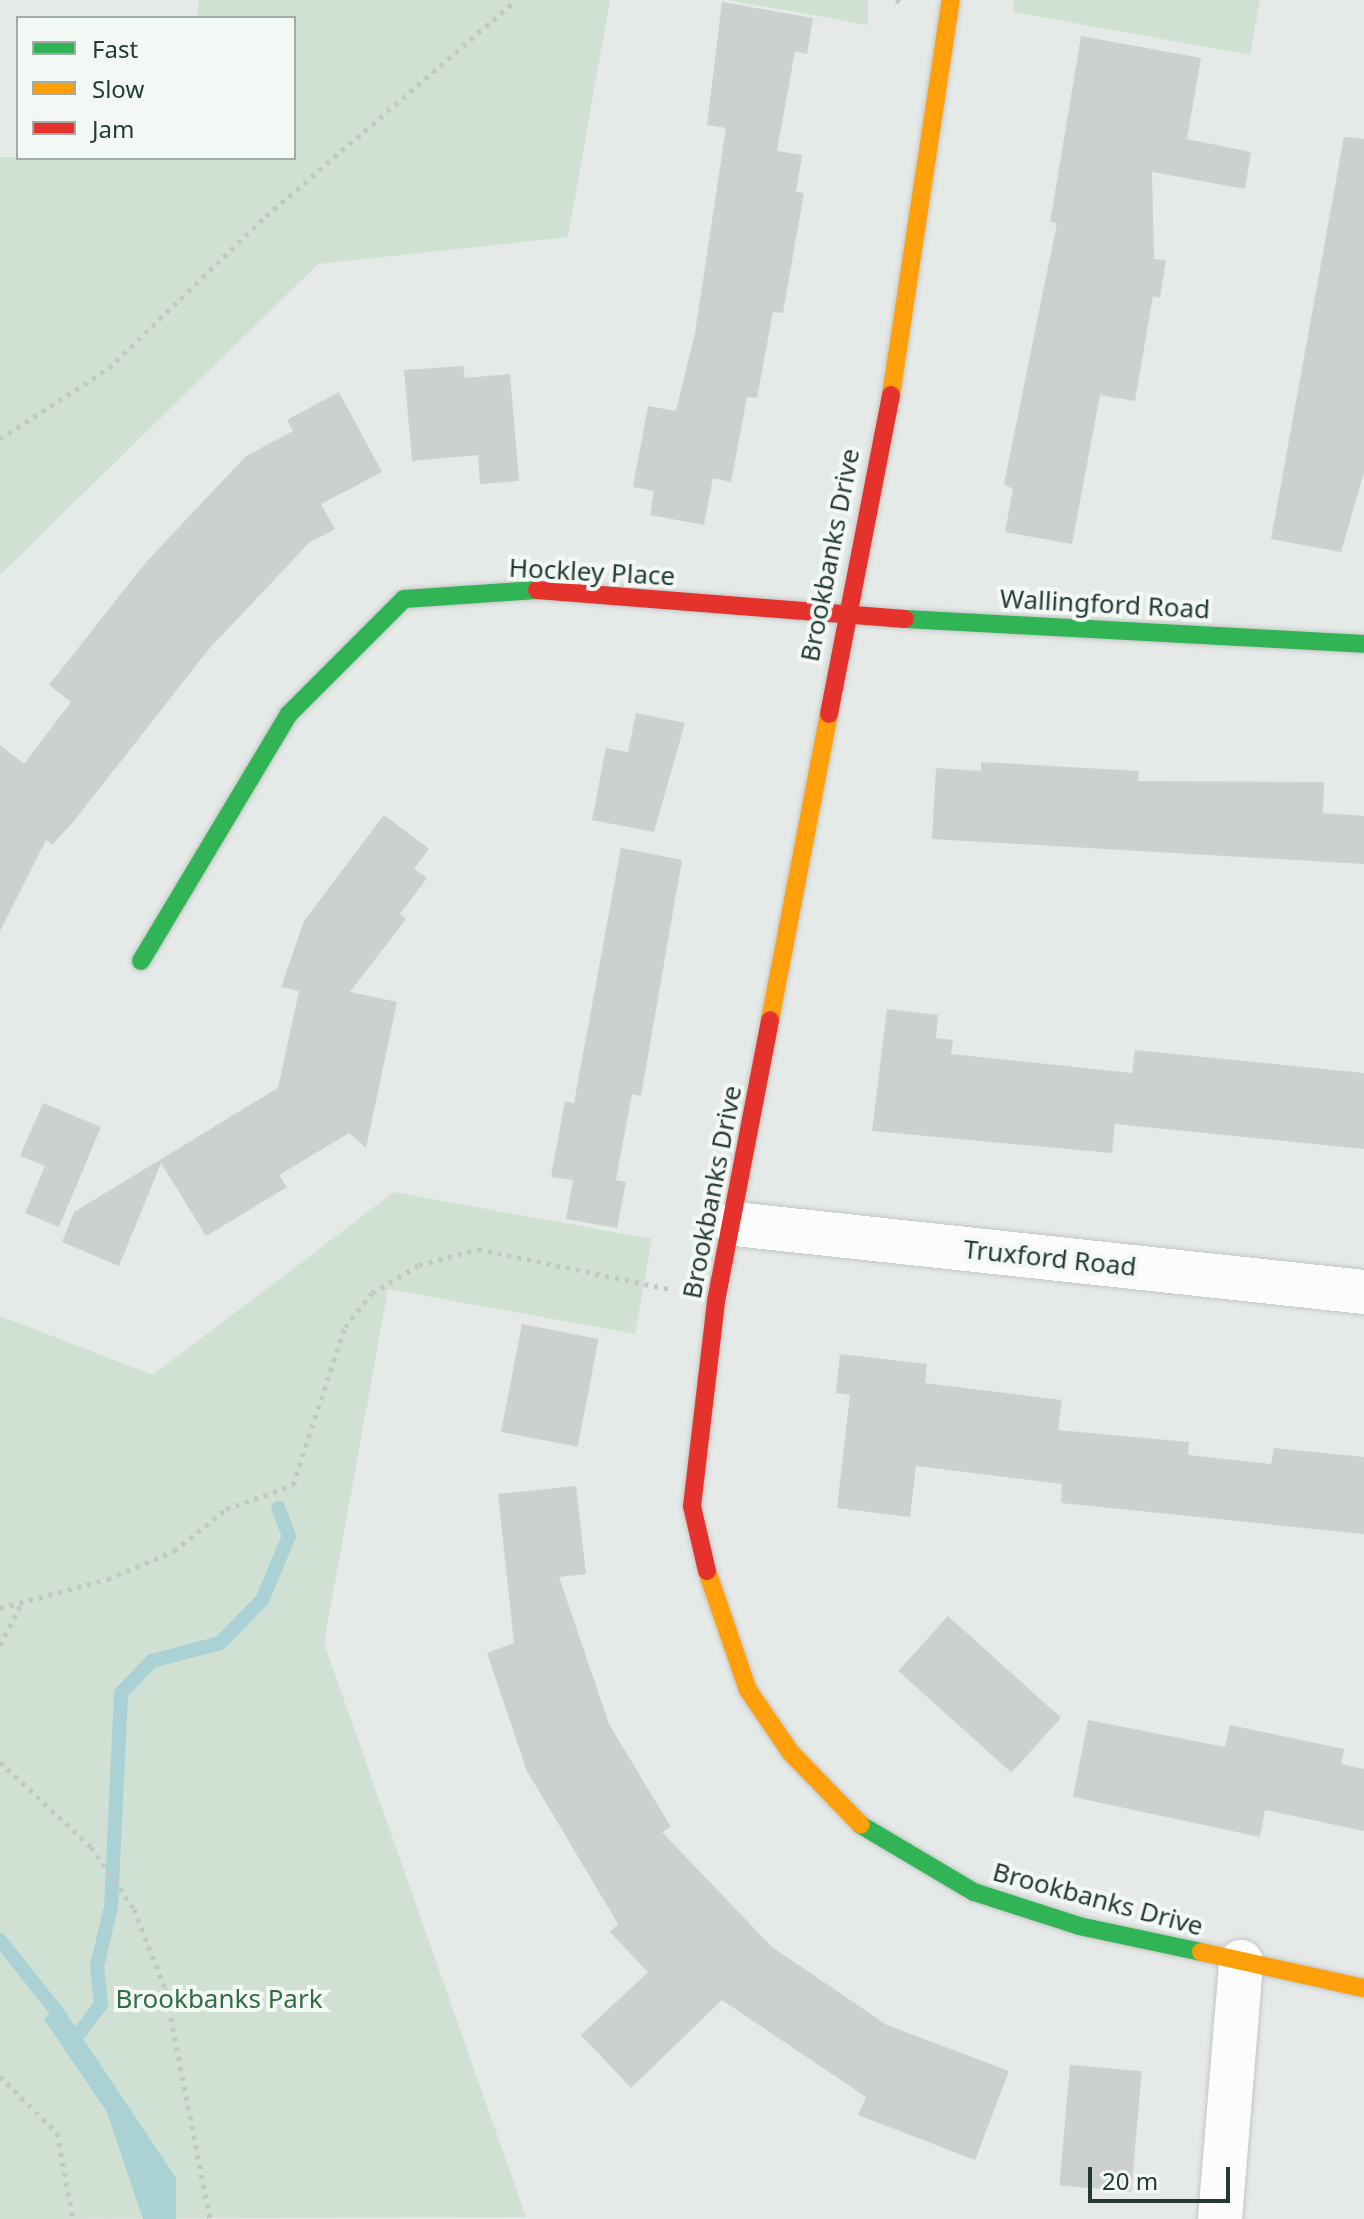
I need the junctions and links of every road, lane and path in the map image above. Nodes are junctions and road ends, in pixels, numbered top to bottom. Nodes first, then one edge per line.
1 (516, 0) edge
2 (951, 0) edge
3 (0, 439) edge
4 (843, 616) junction
5 (1364, 644) edge
6 (141, 961) dead end
7 (735, 1224) junction
8 (1364, 1292) edge
9 (716, 1301) junction
10 (23, 1601) junction
11 (0, 1608) edge
12 (0, 1645) edge
13 (0, 1762) edge
14 (1241, 1962) junction
15 (1364, 1988) edge
16 (0, 2076) edge
17 (73, 2219) edge
18 (210, 2219) edge
19 (1220, 2219) edge

1 - 3 path
2 - 4 street, Brookbanks Drive
4 - 5 street, Wallingford Road
4 - 6 street, Hockley Place
4 - 7 street, Brookbanks Drive
7 - 8 street, Truxford Road
7 - 9 street, Brookbanks Drive
9 - 10 path
9 - 14 street, Brookbanks Drive
10 - 11 path
10 - 12 path
13 - 18 path
14 - 15 street, Brookbanks Drive
14 - 19 street
16 - 17 path

